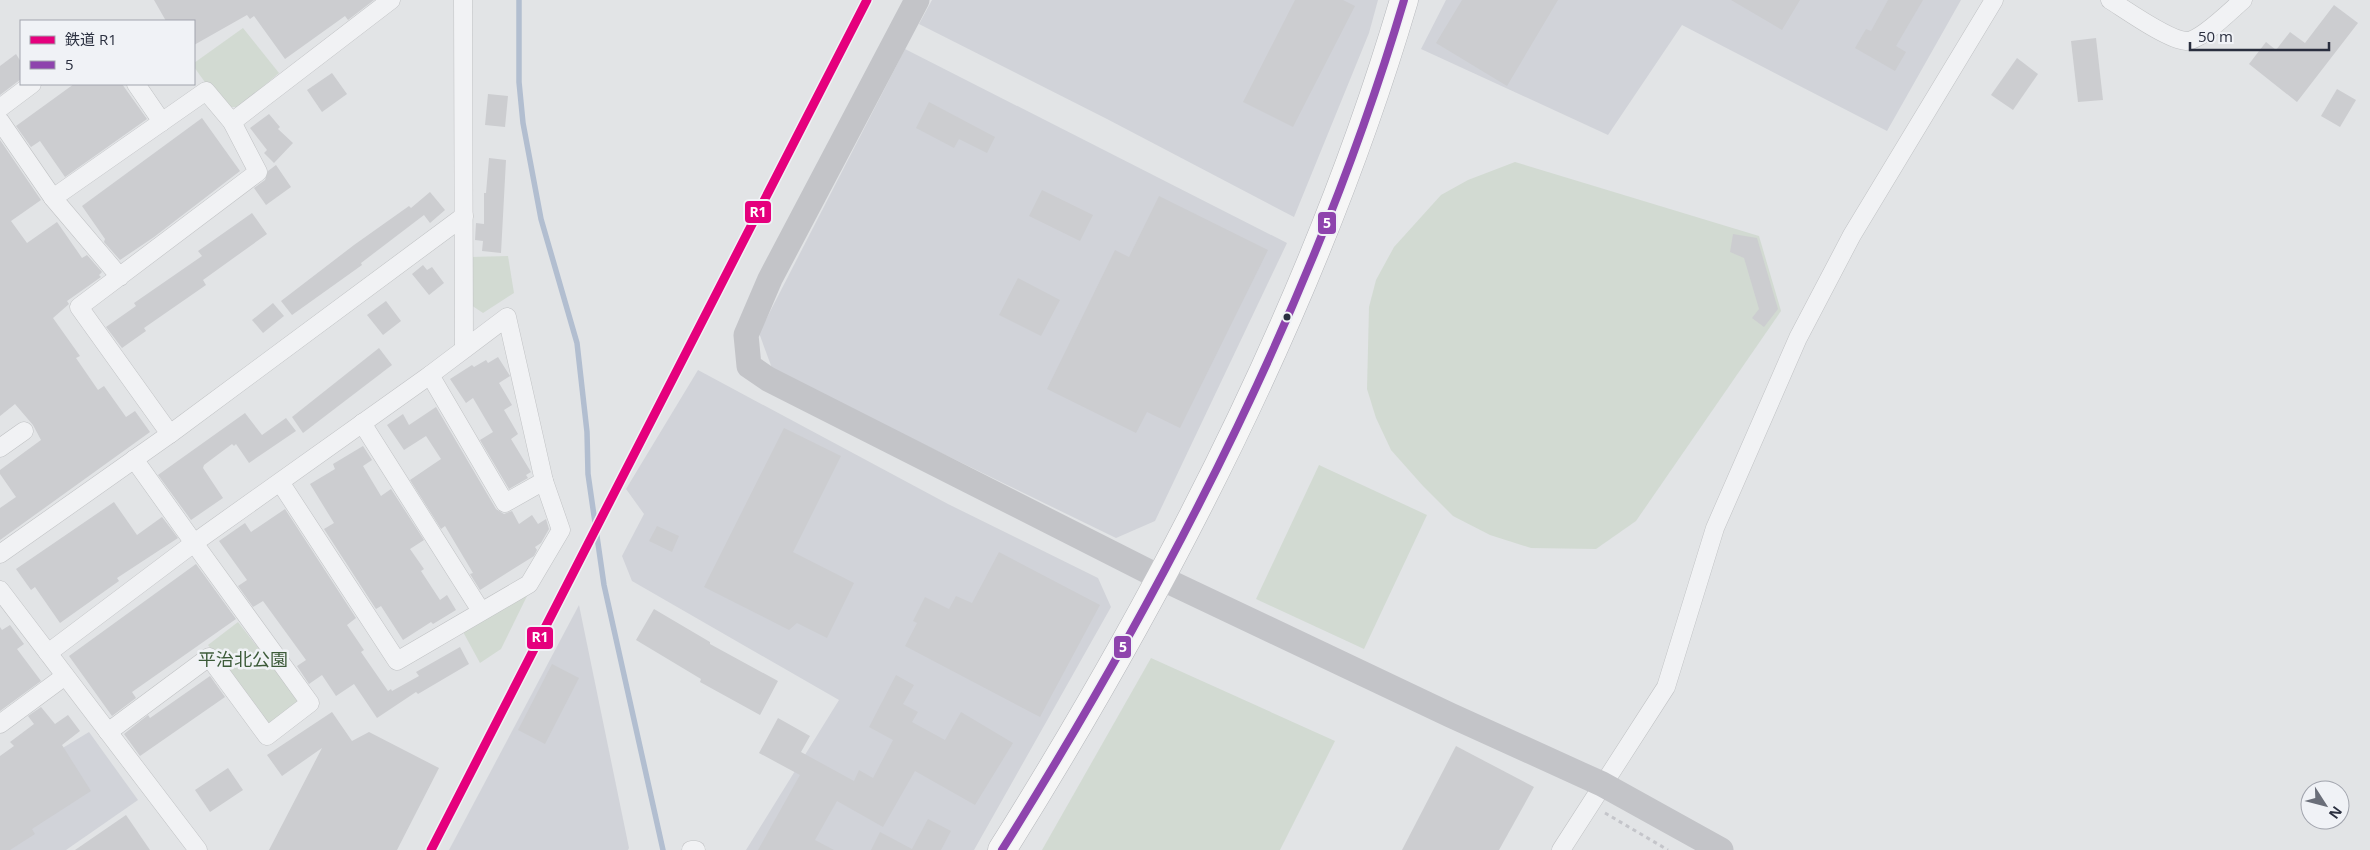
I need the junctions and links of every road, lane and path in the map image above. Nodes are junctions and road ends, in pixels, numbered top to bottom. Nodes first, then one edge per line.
1 (391, 0) edge
2 (463, 0) edge
3 (917, 0) edge
4 (1404, 0) edge
5 (1994, 0) edge
6 (2110, 0) edge
7 (2242, 0) edge
8 (31, 85) edge
9 (137, 85) edge
10 (0, 108) edge
11 (0, 121) edge
12 (162, 122) junction
13 (232, 122) junction
14 (53, 198) junction
15 (464, 216) junction
16 (120, 277) junction
17 (464, 349) junction
18 (430, 375) junction
19 (362, 423) junction
20 (24, 431) dead end
21 (170, 434) junction
22 (0, 448) edge
23 (134, 459) junction
24 (544, 481) junction
25 (280, 482) junction
26 (194, 543) junction
27 (0, 554) edge
28 (1161, 578) junction
29 (0, 591) edge
30 (481, 611) junction
31 (48, 654) junction
32 (65, 676) junction
33 (0, 724) edge
34 (108, 732) junction
35 (1596, 794) junction
36 (198, 850) edge
37 (692, 850) edge
38 (696, 850) edge
39 (1002, 850) edge
40 (1561, 850) edge
41 (1668, 850) edge
42 (1721, 850) edge

1 - 13 street
2 - 15 street
3 - 28 street
4 - 28 highway
5 - 35 street
6 - 7 street
8 - 10 street
9 - 12 street
11 - 14 street
12 - 13 street
12 - 14 street
13 - 16 street
14 - 16 street
15 - 17 street
15 - 21 street
16 - 21 street
17 - 18 street
17 - 24 street
18 - 19 street
18 - 24 street
19 - 25 street
19 - 30 street
20 - 22 street
21 - 23 street
23 - 26 street
23 - 27 street
24 - 30 street
25 - 26 street
25 - 30 street
26 - 31 street
26 - 34 street
28 - 35 street
28 - 39 highway
29 - 31 street
31 - 32 street
32 - 33 street
32 - 34 street
34 - 36 street
35 - 40 street
35 - 41 path
35 - 42 street
37 - 38 street

